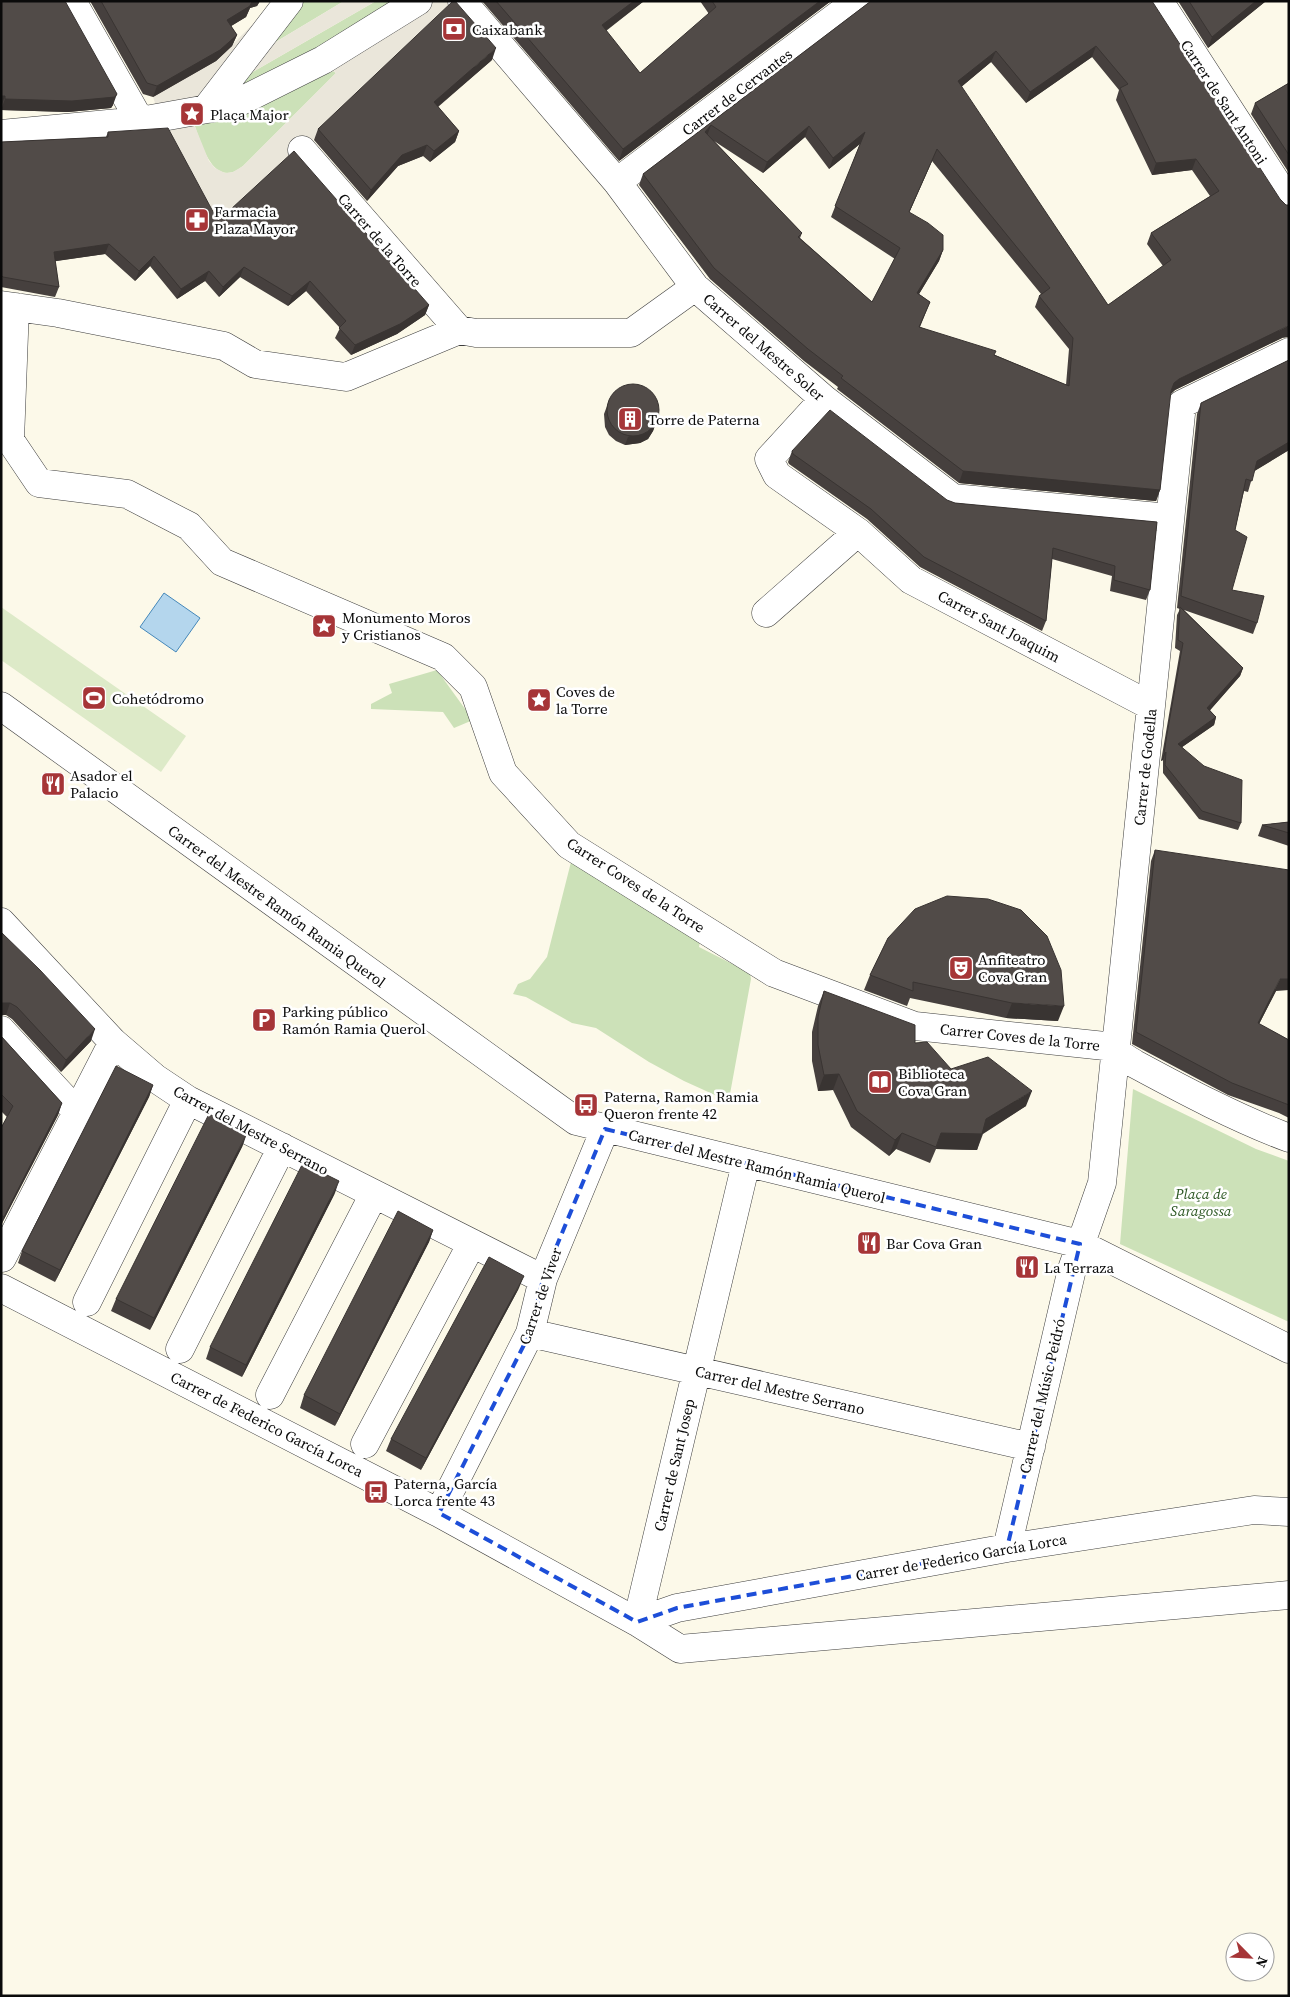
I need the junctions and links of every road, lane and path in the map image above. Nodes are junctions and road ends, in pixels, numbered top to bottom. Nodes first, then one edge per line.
1 (72, 1) edge
2 (289, 1) edge
3 (418, 1) edge
4 (462, 1) edge
5 (857, 1) edge
6 (1160, 1) edge
7 (206, 109) junction
8 (150, 119) junction
9 (1, 134) edge
10 (302, 150) dead end
11 (617, 182) junction
12 (1289, 202) edge
13 (695, 286) junction
14 (8, 306) edge
15 (459, 330) junction
16 (1289, 352) edge
17 (824, 399) junction
18 (6, 440) edge
19 (1170, 518) junction
20 (858, 532) junction
21 (766, 613) dead end
22 (1, 706) edge
23 (1151, 706) junction
24 (1, 922) edge
25 (1, 1030) edge
26 (113, 1042) junction
27 (1116, 1050) junction
28 (188, 1100) junction
29 (77, 1112) junction
30 (605, 1129) junction
31 (1289, 1138) edge
32 (282, 1147) junction
33 (746, 1163) junction
34 (374, 1194) junction
35 (472, 1243) junction
36 (1080, 1244) junction
37 (2, 1258) edge
38 (543, 1279) junction
39 (1, 1288) edge
40 (87, 1302) dead end
41 (530, 1333) junction
42 (180, 1349) dead end
43 (1289, 1349) edge
44 (696, 1370) junction
45 (270, 1395) dead end
46 (366, 1444) dead end
47 (1031, 1447) junction
48 (1289, 1512) edge
49 (439, 1513) junction
50 (1007, 1548) junction
51 (1289, 1595) edge
52 (637, 1622) junction

1 - 8 street
2 - 7 street
3 - 7 street
4 - 11 street, Carrer del Mestre Soler
5 - 11 street, Carrer de Cervantes
6 - 12 street, Carrer de Sant Antoni
7 - 8 street
8 - 9 street
10 - 15 street, Carrer de la Torre
11 - 13 street, Carrer del Mestre Soler
13 - 15 street
13 - 17 street, Carrer del Mestre Soler
14 - 15 street
14 - 18 street
16 - 19 street, Carrer de Godella
17 - 19 street, Carrer del Mestre Soler
17 - 20 street, Carrer Sant Joaquim
18 - 27 street, Carrer Coves de la Torre
19 - 23 street, Carrer de Godella
20 - 21 street
20 - 23 street, Carrer Sant Joaquim
22 - 30 street, Carrer del Mestre Ramón Ramia Querol
23 - 27 street, Carrer de Godella
24 - 26 street, Carrer del Mestre Serrano
25 - 29 street
26 - 28 street, Carrer del Mestre Serrano
26 - 29 street
27 - 31 street
27 - 36 street, Carrer de Godella
28 - 32 street, Carrer del Mestre Serrano
28 - 40 street
29 - 37 street
30 - 33 street, Carrer del Mestre Ramón Ramia Querol
30 - 38 street, Carrer de Viver
32 - 34 street, Carrer del Mestre Serrano
32 - 42 street
33 - 36 street, Carrer del Mestre Ramón Ramia Querol
33 - 44 street, Carrer de Sant Josep
34 - 35 street, Carrer del Mestre Serrano
34 - 45 street
35 - 38 street, Carrer del Mestre Serrano
35 - 46 street
36 - 43 street, Carrer del Mestre Ramón Ramia Querol
36 - 47 street, Carrer del Músic Peidró
38 - 41 street, Carrer de Viver
39 - 49 street, Carrer de Federico García Lorca
41 - 44 street, Carrer del Mestre Serrano
41 - 49 street, Carrer de Viver
44 - 47 street, Carrer del Mestre Serrano
44 - 52 street, Carrer de Sant Josep
47 - 50 street, Carrer del Músic Peidró
48 - 50 street, Carrer de Federico García Lorca
49 - 52 street, Carrer de Federico García Lorca
50 - 52 street, Carrer de Federico García Lorca
51 - 52 street, Carrer de Federico García Lorca

